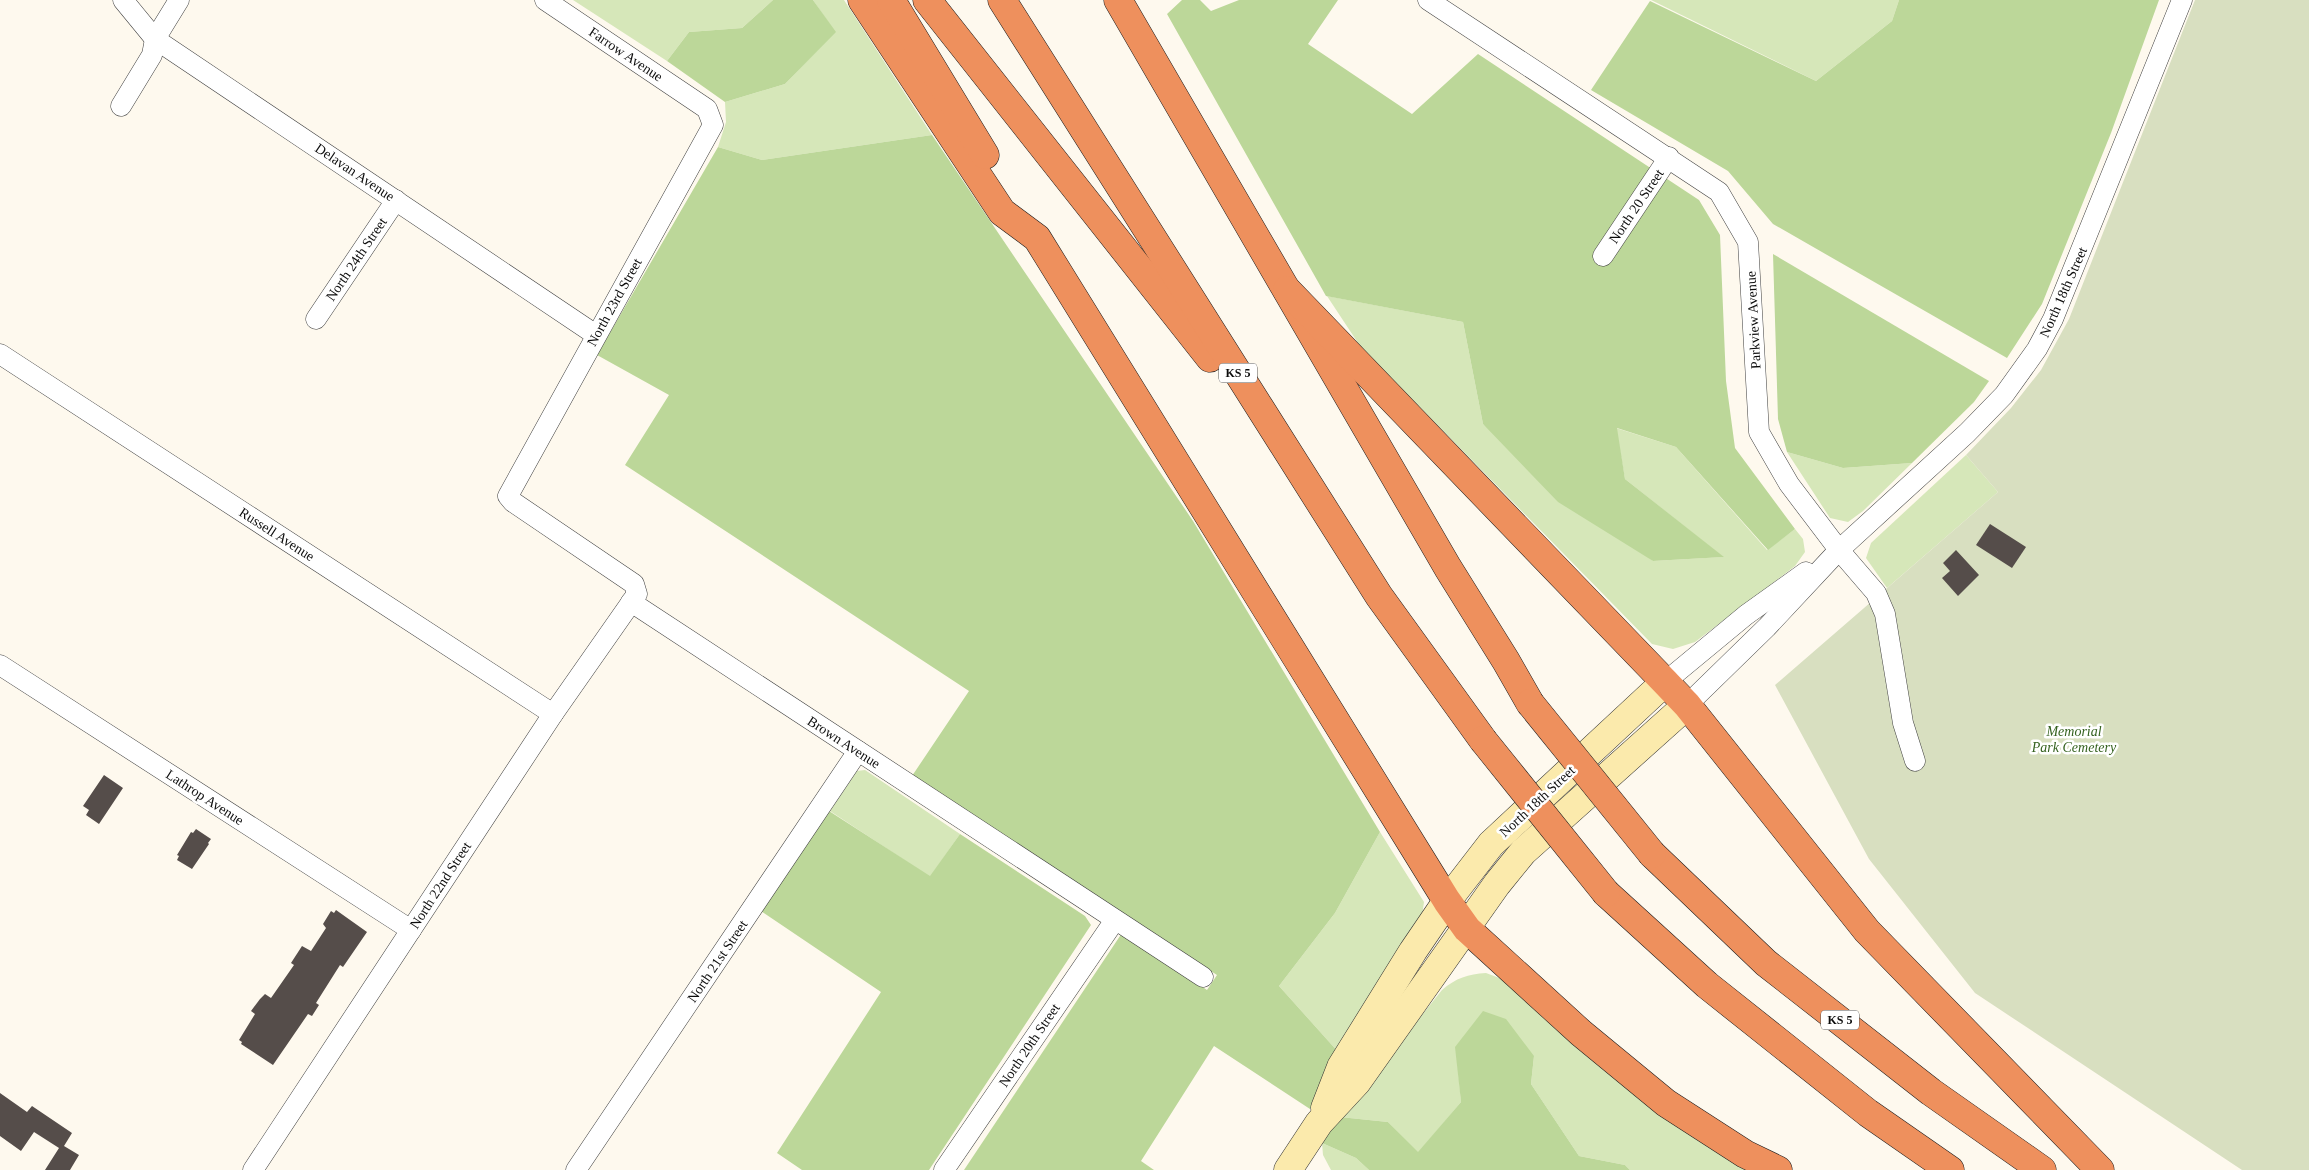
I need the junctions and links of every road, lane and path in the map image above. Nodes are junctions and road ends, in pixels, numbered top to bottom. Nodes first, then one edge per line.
1 (123, 0) edge
2 (179, 0) edge
3 (545, 0) edge
4 (862, 0) edge
5 (891, 0) edge
6 (927, 0) edge
7 (1002, 0) edge
8 (1118, 0) edge
9 (1428, 0) edge
10 (2182, 0) edge
11 (155, 38) junction
12 (121, 106) dead end
13 (707, 109) joint
14 (1669, 157) junction
15 (396, 200) junction
16 (1037, 238) junction
17 (1603, 256) dead end
18 (1286, 290) junction
19 (316, 319) dead end
20 (596, 335) junction
21 (0, 354) edge
22 (1302, 475) junction
23 (1839, 550) junction
24 (631, 602) junction
25 (0, 665) edge
26 (1666, 682) junction
27 (1687, 705) junction
28 (552, 714) junction
29 (858, 751) junction
30 (1915, 761) dead end
31 (1447, 901) junction
32 (1114, 920) junction
33 (1467, 929) junction
34 (411, 930) junction
35 (1203, 977) dead end
36 (1319, 1123) junction
37 (253, 1170) edge
38 (576, 1170) edge
39 (944, 1170) edge
40 (1288, 1170) edge
41 (1778, 1170) edge
42 (1950, 1170) edge
43 (2042, 1170) edge
44 (2100, 1170) edge

1 - 11 street, Delavan Avenue
2 - 11 street
3 - 13 street, Farrow Avenue
4 - 16 highway
5 - 16 highway
6 - 22 highway
7 - 22 highway, KS 5
8 - 18 highway, KS 5
9 - 14 street, Parkview Avenue
10 - 23 street, North 18th Street
11 - 12 street
11 - 15 street, Delavan Avenue
13 - 20 street, North 23rd Street
14 - 17 street, North 20 Street
14 - 23 street, Parkview Avenue
15 - 19 street, North 24th Street
15 - 20 street, Delavan Avenue
16 - 31 highway
18 - 26 highway
18 - 43 highway, KS 5, bridge
20 - 24 street, North 23rd Street
21 - 28 street, Russell Avenue
22 - 42 highway, KS 5, bridge
23 - 26 street, North 18th Street
23 - 27 street, North 18th Street
23 - 30 street, Parkview Avenue
24 - 28 street, North 22nd Street
24 - 29 street, Brown Avenue
25 - 34 street, Lathrop Avenue
26 - 27 highway
26 - 31 main road, North 18th Street
27 - 33 main road, North 18th Street
27 - 44 highway
28 - 34 street, North 22nd Street
29 - 32 street, Brown Avenue
29 - 38 street, North 21st Street
31 - 33 highway
31 - 36 main road, North 18th Street
32 - 35 street, Brown Avenue
32 - 39 street, North 20th Street
33 - 36 main road, North 18th Street
33 - 41 highway
34 - 37 street, North 22nd Street
36 - 40 main road, North 18th Street

